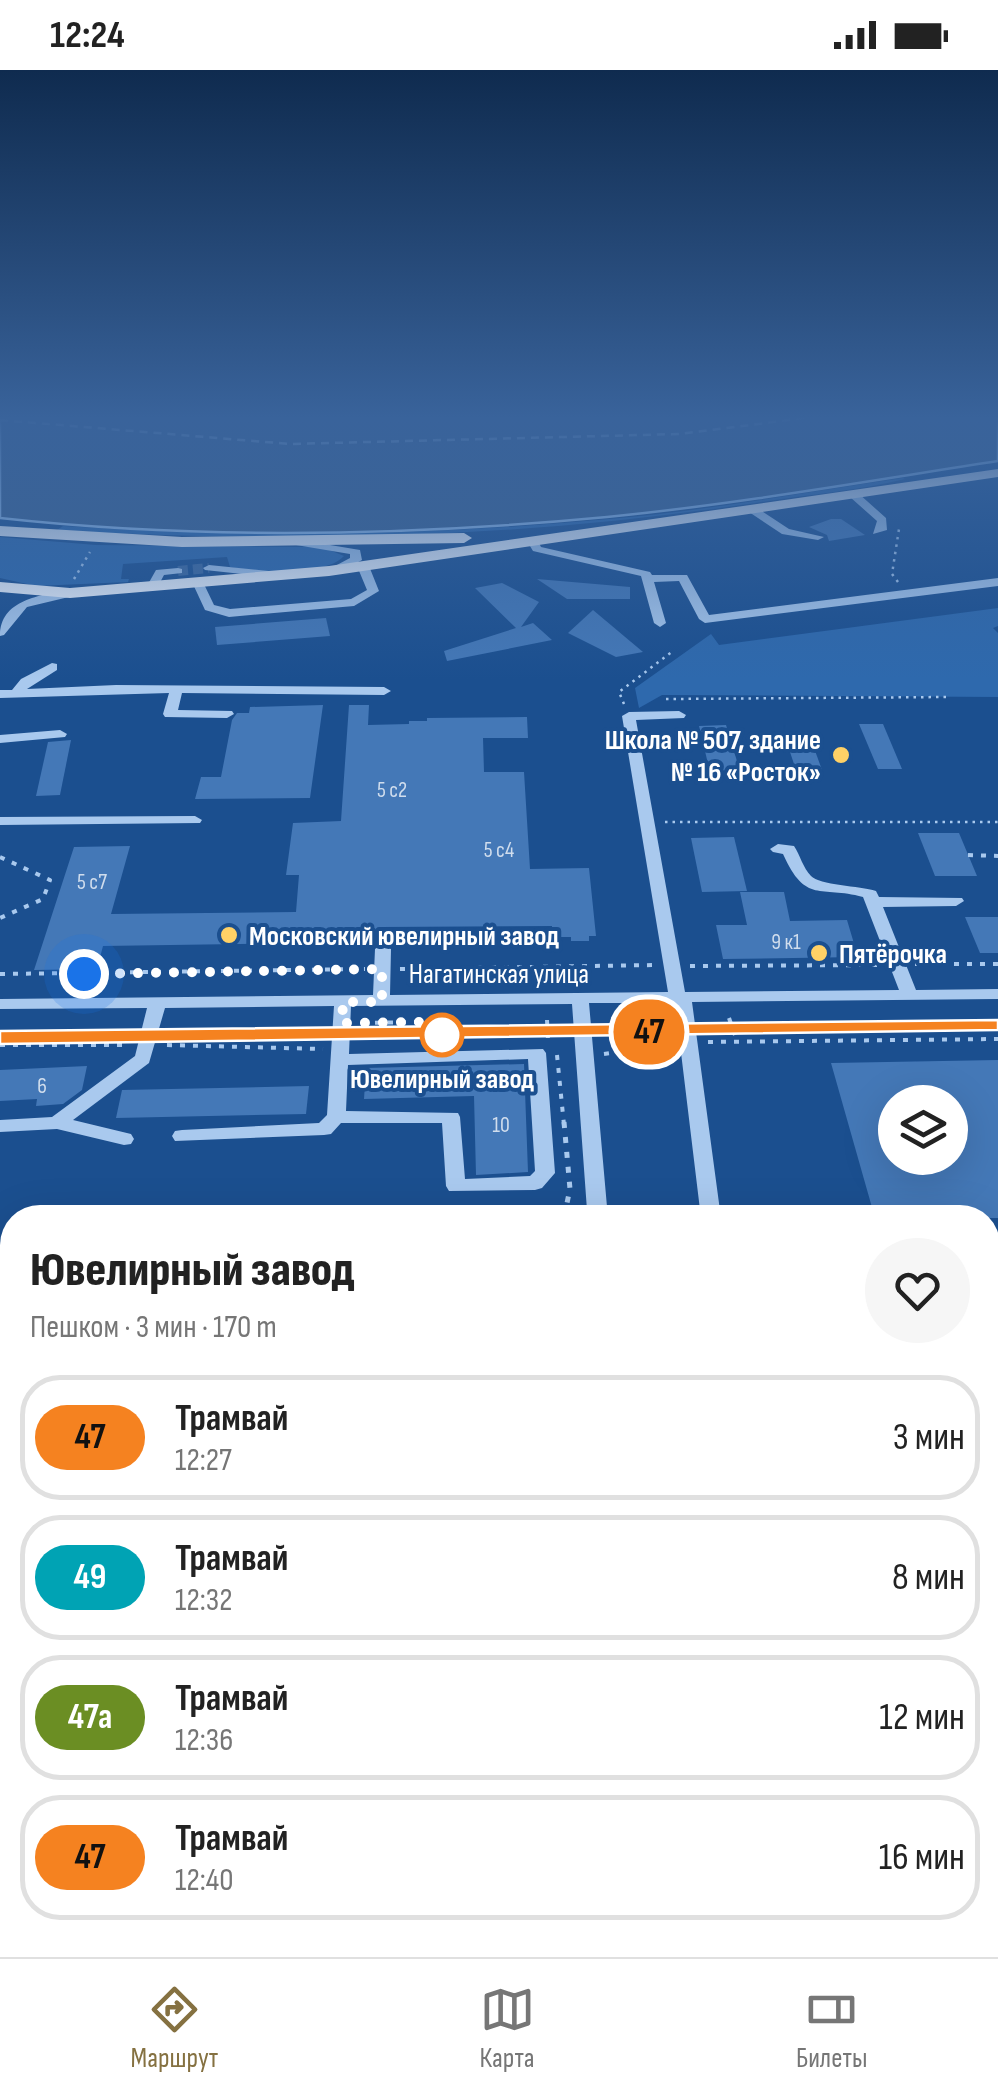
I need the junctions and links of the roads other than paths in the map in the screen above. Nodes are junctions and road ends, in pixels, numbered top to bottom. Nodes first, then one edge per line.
1 (797, 503) edge
2 (863, 503) edge
3 (753, 510) junction
4 (653, 524) junction
5 (0, 531) edge
6 (876, 532) dead end
7 (818, 537) dead end
8 (533, 541) junction
9 (293, 543) junction
10 (363, 566) junction
11 (178, 568) tunnel mouth
12 (209, 570) junction
13 (329, 571) junction
14 (282, 575) junction
15 (157, 579) junction
16 (650, 579) junction
17 (998, 582) edge
18 (73, 584) junction
19 (0, 587) edge
20 (0, 621) edge
21 (660, 623) dead end
22 (0, 631) edge
23 (52, 667) dead end
24 (384, 691) dead end
25 (176, 692) junction
26 (207, 692) junction
27 (7, 694) edge
28 (202, 714) junction
29 (227, 714) dead end
30 (679, 715) dead end
31 (60, 734) dead end
32 (0, 739) edge
33 (195, 820) dead end
34 (0, 822) edge
35 (778, 850) dead end
36 (876, 902) junction
37 (956, 902) dead end
38 (382, 950) dead end
39 (998, 994) edge
40 (910, 995) junction
41 (680, 999) junction
42 (580, 1000) junction
43 (343, 1002) junction
44 (382, 1002) junction
45 (157, 1003) junction
46 (0, 1004) edge
47 (340, 1060) junction
48 (336, 1118) junction
49 (56, 1123) junction
50 (0, 1126) edge
51 (182, 1136) dead end
52 (124, 1139) dead end
53 (597, 1205) edge
54 (708, 1205) edge

1 - 3 main road
2 - 6 street
3 - 4 main road
3 - 7 street
4 - 8 main road
4 - 9 main road
5 - 9 main road
8 - 10 main road
8 - 16 street
9 - 13 street
10 - 12 street
10 - 13 main road
11 - 15 street
12 - 14 main road
12 - 14 street
12 - 15 main road
13 - 14 main road
15 - 18 main road
16 - 17 street
16 - 21 street
18 - 19 main road
18 - 22 street
20 - 22 street
23 - 27 street
24 - 26 street
25 - 26 street
25 - 27 street
25 - 28 street
26 - 28 street
28 - 29 street
30 - 41 street
31 - 32 street
33 - 34 street
35 - 36 street
36 - 37 street
36 - 40 street
38 - 44 street
39 - 40 street, Нагатинская улица
40 - 41 street, Нагатинская улица
41 - 42 street, Нагатинская улица
41 - 54 street
42 - 44 street, Нагатинская улица
42 - 53 street
43 - 44 street, Нагатинская улица
43 - 45 street, Нагатинская улица
43 - 47 street
45 - 46 street, Нагатинская улица
45 - 49 street
47 - 48 street
47 - 48 street
48 - 51 street
49 - 50 street
49 - 52 street

